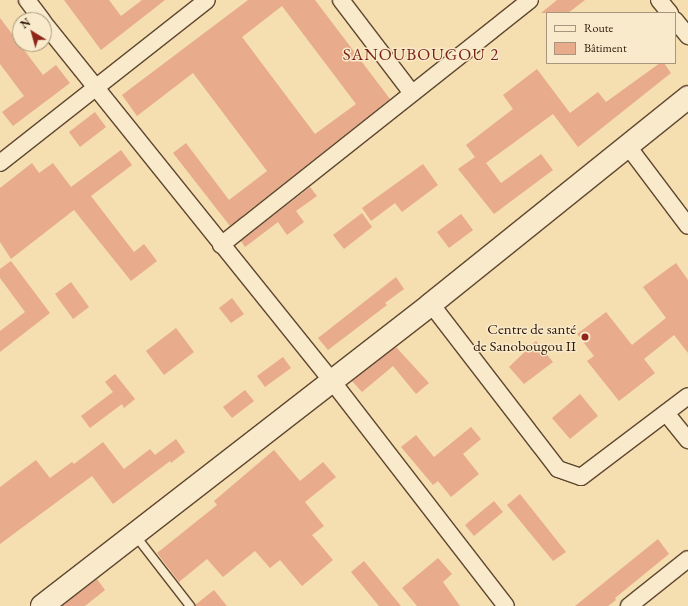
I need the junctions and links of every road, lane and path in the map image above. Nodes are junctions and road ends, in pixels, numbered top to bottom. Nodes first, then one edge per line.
1 (27, 0) edge
2 (207, 0) edge
3 (341, 0) edge
4 (530, 0) edge
5 (659, 0) edge
6 (36, 12) edge
7 (669, 12) edge
8 (676, 21) edge
9 (52, 33) edge
10 (688, 36) edge
11 (94, 88) junction
12 (411, 92) junction
13 (688, 97) edge
14 (626, 145) junction
15 (0, 163) edge
16 (688, 226) edge
17 (221, 245) junction
18 (431, 304) junction
19 (332, 381) junction
20 (688, 396) edge
21 (666, 413) junction
22 (688, 440) edge
23 (134, 534) junction
24 (688, 559) edge
25 (42, 606) edge
26 (190, 606) edge
27 (506, 606) edge
28 (629, 606) edge

1 - 6 street
2 - 11 street
3 - 12 street
4 - 12 street
5 - 7 street
8 - 10 street
9 - 11 street
11 - 15 street
11 - 17 street
12 - 17 street
13 - 14 main road
14 - 16 street
14 - 18 main road
17 - 19 street
18 - 19 main road
18 - 21 street
19 - 23 main road
19 - 27 street
20 - 21 street
21 - 22 street
23 - 25 main road
23 - 26 lane
24 - 28 street

